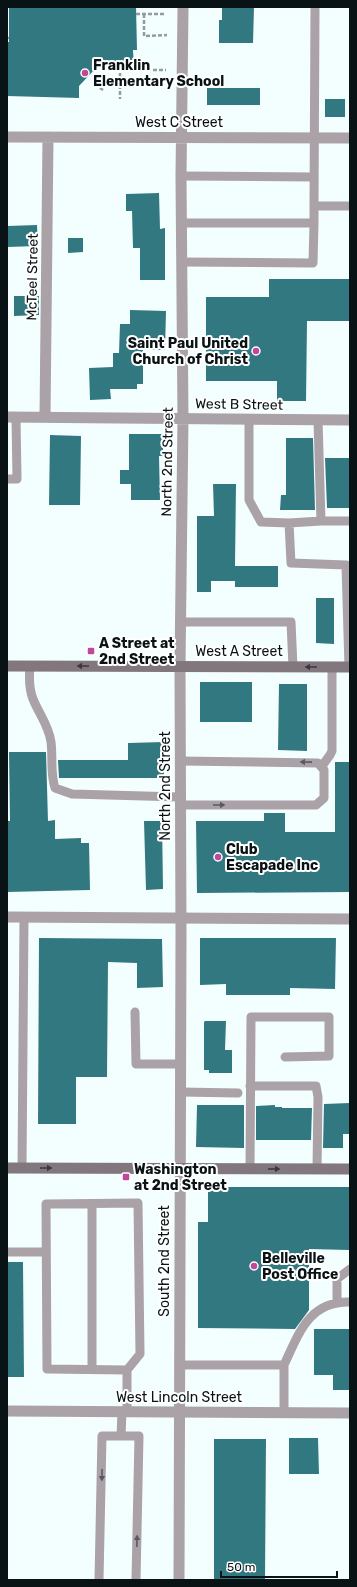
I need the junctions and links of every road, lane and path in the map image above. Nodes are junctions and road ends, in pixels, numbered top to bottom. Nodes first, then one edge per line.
1 (183, 7) edge
2 (315, 7) edge
3 (136, 14) dead end
4 (144, 14) junction
5 (166, 14) dead end
6 (167, 35) dead end
7 (166, 70) dead end
8 (120, 99) dead end
9 (7, 137) edge
10 (48, 137) junction
11 (181, 137) junction
12 (314, 138) junction
13 (350, 138) edge
14 (181, 176) junction
15 (314, 176) junction
16 (314, 206) junction
17 (350, 206) edge
18 (314, 222) junction
19 (182, 223) junction
20 (182, 262) junction
21 (12, 417) edge
22 (45, 417) junction
23 (183, 418) junction
24 (249, 419) junction
25 (318, 420) junction
26 (350, 420) edge
27 (7, 452) edge
28 (17, 452) junction
29 (7, 479) edge
30 (321, 521) junction
31 (350, 521) edge
32 (289, 523) junction
33 (348, 565) edge
34 (180, 622) junction
35 (7, 666) edge
36 (30, 666) junction
37 (180, 666) junction
38 (293, 666) junction
39 (332, 667) junction
40 (350, 667) edge
41 (180, 761) junction
42 (322, 766) junction
43 (180, 801) junction
44 (7, 917) edge
45 (24, 917) junction
46 (180, 918) junction
47 (350, 919) edge
48 (136, 1012) dead end
49 (285, 1057) dead end
50 (180, 1064) junction
51 (250, 1086) junction
52 (180, 1092) junction
53 (238, 1093) dead end
54 (7, 1168) edge
55 (22, 1168) junction
56 (180, 1168) junction
57 (250, 1169) junction
58 (317, 1169) junction
59 (350, 1169) edge
60 (92, 1204) junction
61 (7, 1252) edge
62 (46, 1252) junction
63 (350, 1269) edge
64 (337, 1301) junction
65 (350, 1302) edge
66 (179, 1365) junction
67 (284, 1365) junction
68 (92, 1369) junction
69 (127, 1370) junction
70 (7, 1411) edge
71 (124, 1412) junction
72 (178, 1413) junction
73 (284, 1413) junction
74 (350, 1413) edge
75 (121, 1436) junction
76 (100, 1580) edge
77 (136, 1580) edge
78 (178, 1580) edge

1 - 11 street, North 2nd Street
2 - 12 lane
3 - 4 path
4 - 5 path
4 - 6 path
7 - 8 path
9 - 10 street, West C Street
10 - 11 street, West C Street
10 - 22 street, McTeel Street
11 - 12 street, West C Street
11 - 14 street, North 2nd Street
12 - 13 street, West C Street
12 - 15 lane
14 - 15 lane
14 - 19 street, North 2nd Street
15 - 16 lane
16 - 17 lane
16 - 18 lane
18 - 19 lane
18 - 20 lane
19 - 20 street, North 2nd Street
20 - 23 street, North 2nd Street
21 - 22 street, West B Street
21 - 28 lane
22 - 23 street, West B Street
23 - 24 street, West B Street
23 - 34 street, North 2nd Street
24 - 25 street, West B Street
24 - 32 lane
25 - 26 street, West B Street
25 - 30 lane
27 - 28 lane
28 - 29 lane
30 - 31 lane
30 - 32 lane
32 - 33 lane
33 - 40 lane
34 - 37 street, North 2nd Street
34 - 38 lane
35 - 36 main road, West A Street
37 -> 36 main road, West A Street
36 - 43 lane
37 - 38 main road, West A Street
37 - 41 street, North 2nd Street
39 -> 38 main road, West A Street
39 - 40 main road, West A Street
39 - 42 lane
42 -> 41 lane
41 - 43 street, North 2nd Street
43 -> 42 lane
43 - 46 street, North 2nd Street
44 - 45 street
45 - 46 street
45 - 55 lane
46 - 47 street
46 - 50 street, South 2nd Street
48 - 50 lane
49 - 51 lane
50 - 52 street, South 2nd Street
51 - 57 lane
51 - 58 lane
52 - 53 lane
52 - 56 street, South 2nd Street
54 - 55 main road
55 -> 56 main road
56 - 57 main road
56 - 66 street, South 2nd Street
57 -> 58 main road
58 - 59 main road
60 - 62 lane
60 - 68 lane
60 - 69 lane
61 - 62 lane
62 - 68 lane
63 - 64 lane
64 - 65 lane
64 - 67 lane
66 - 67 lane
66 - 72 street, South 2nd Street
67 - 73 lane
68 - 69 lane
69 - 71 lane
70 - 71 street, West Lincoln Street
71 - 72 street, West Lincoln Street
71 - 75 lane
72 - 73 street, West Lincoln Street
72 - 78 street, South 2nd Street
73 - 74 street, West Lincoln Street
75 -> 76 lane
77 -> 75 lane

